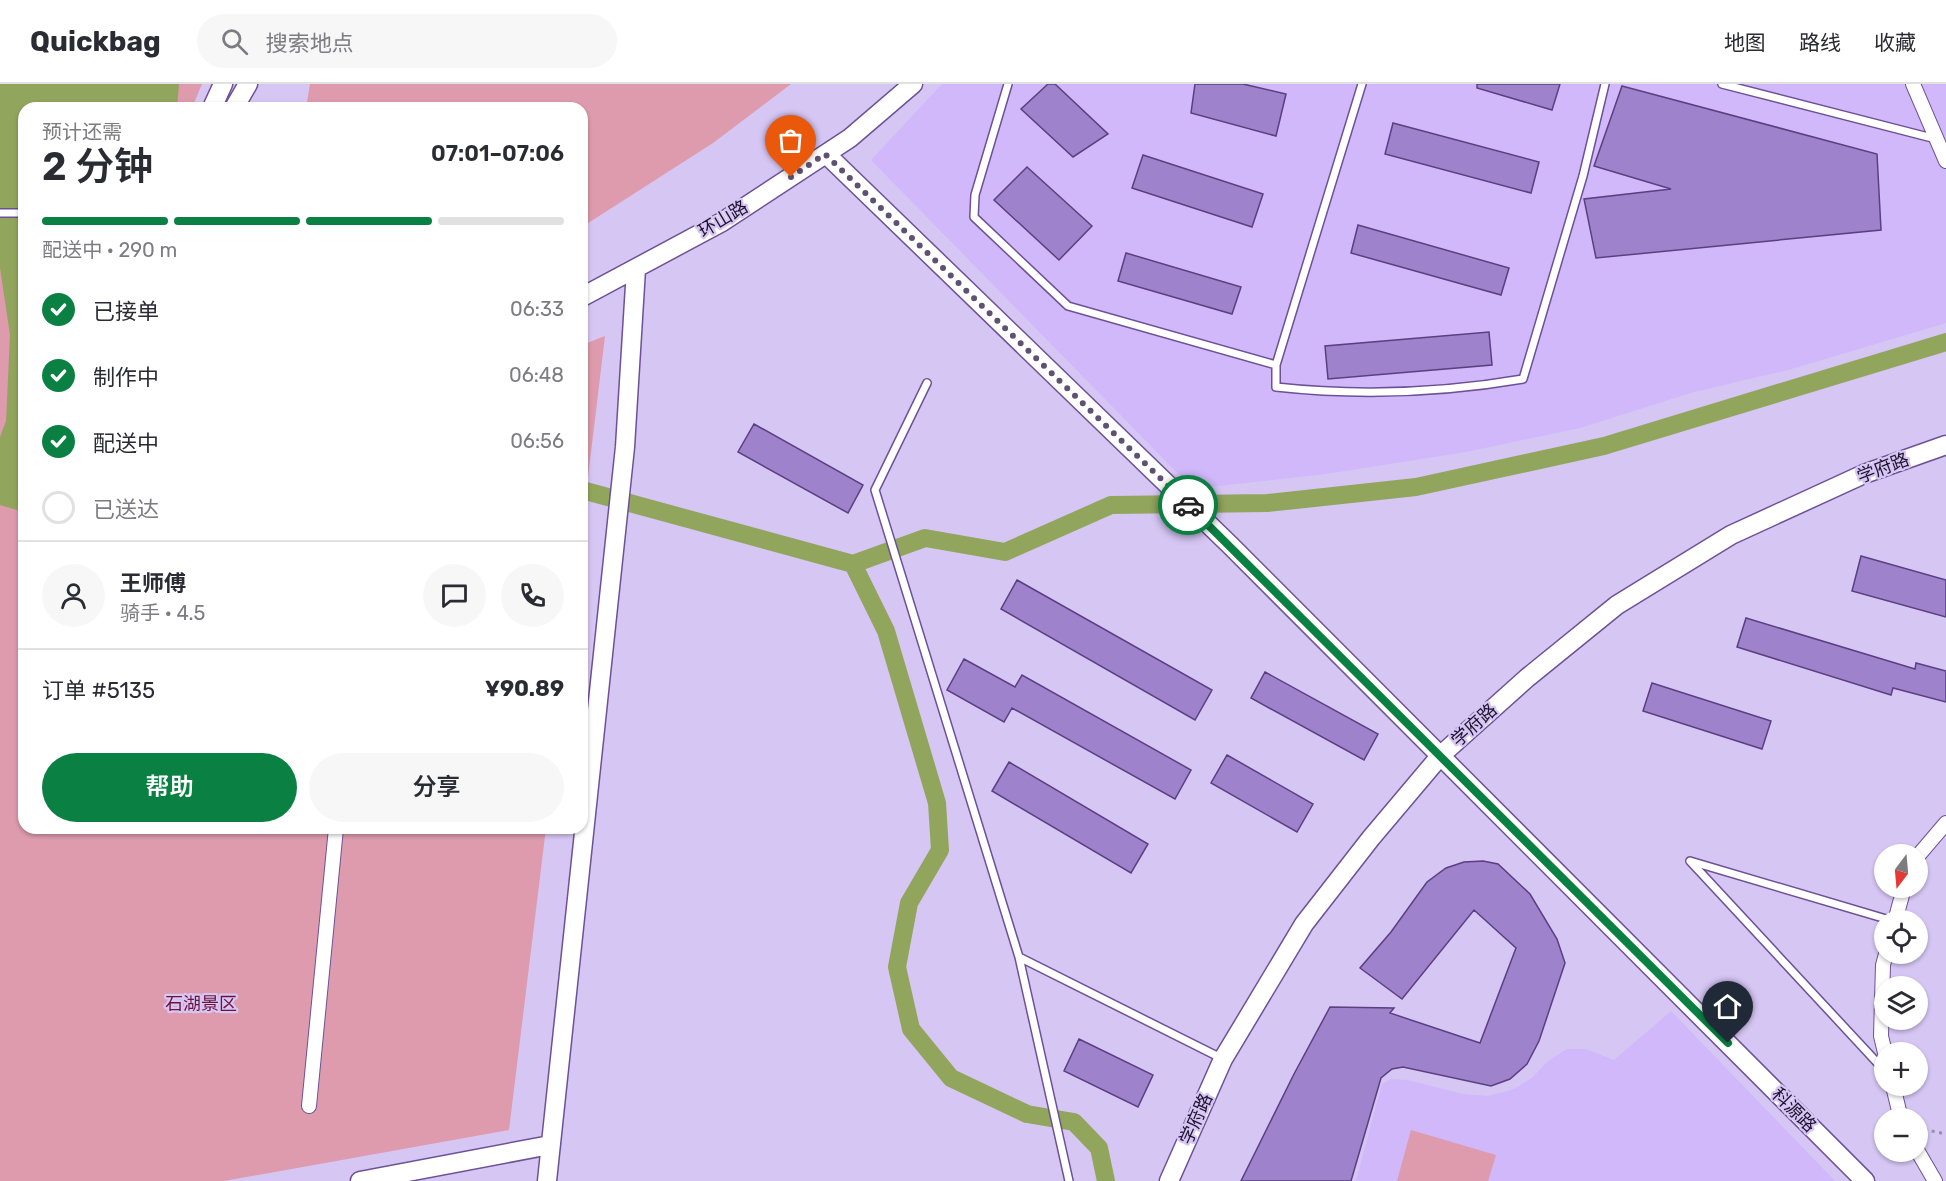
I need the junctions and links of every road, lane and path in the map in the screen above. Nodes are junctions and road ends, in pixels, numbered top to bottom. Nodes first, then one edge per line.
1 (223, 84) edge
2 (248, 84) edge
3 (913, 84) edge
4 (1008, 84) edge
5 (1362, 84) edge
6 (1605, 84) edge
7 (1722, 84) edge
8 (1913, 84) edge
9 (215, 102) edge
10 (238, 102) edge
11 (1942, 141) edge
12 (825, 154) junction
13 (1946, 161) edge
14 (0, 213) edge
15 (18, 213) edge
16 (636, 269) junction
17 (588, 294) edge
18 (1276, 365) junction
19 (927, 383) dead end
20 (1946, 445) edge
21 (588, 748) edge
22 (1441, 755) junction
23 (1946, 824) edge
24 (335, 834) edge
25 (579, 834) edge
26 (1928, 844) edge
27 (1874, 915) edge
28 (1019, 957) junction
29 (1883, 964) edge
30 (1882, 1042) edge
31 (1223, 1059) junction
32 (1874, 1059) edge
33 (309, 1106) dead end
34 (1928, 1130) edge
35 (1946, 1134) edge
36 (550, 1145) junction
37 (1924, 1162) edge
38 (360, 1181) edge
39 (547, 1181) edge
40 (1069, 1181) edge
41 (1169, 1181) edge
42 (1865, 1181) edge
43 (1935, 1181) edge

1 - 9 street
2 - 10 street
3 - 12 street, 环山路
4 - 18 lane
5 - 18 lane
6 - 18 lane
7 - 11 lane
8 - 11 street
11 - 13 street
12 - 16 street, 环山路
12 - 22 street, 科源路
14 - 15 lane
16 - 17 street, 环山路
16 - 21 street
19 - 28 lane
20 - 22 street, 学府路
22 - 31 street, 学府路
22 - 42 street, 科源路
23 - 26 street
24 - 33 street
25 - 36 street
27 - 32 lane
28 - 31 lane
28 - 40 lane
29 - 30 street
31 - 41 street, 学府路
34 - 35 path
36 - 38 street
36 - 39 street
37 - 43 street

